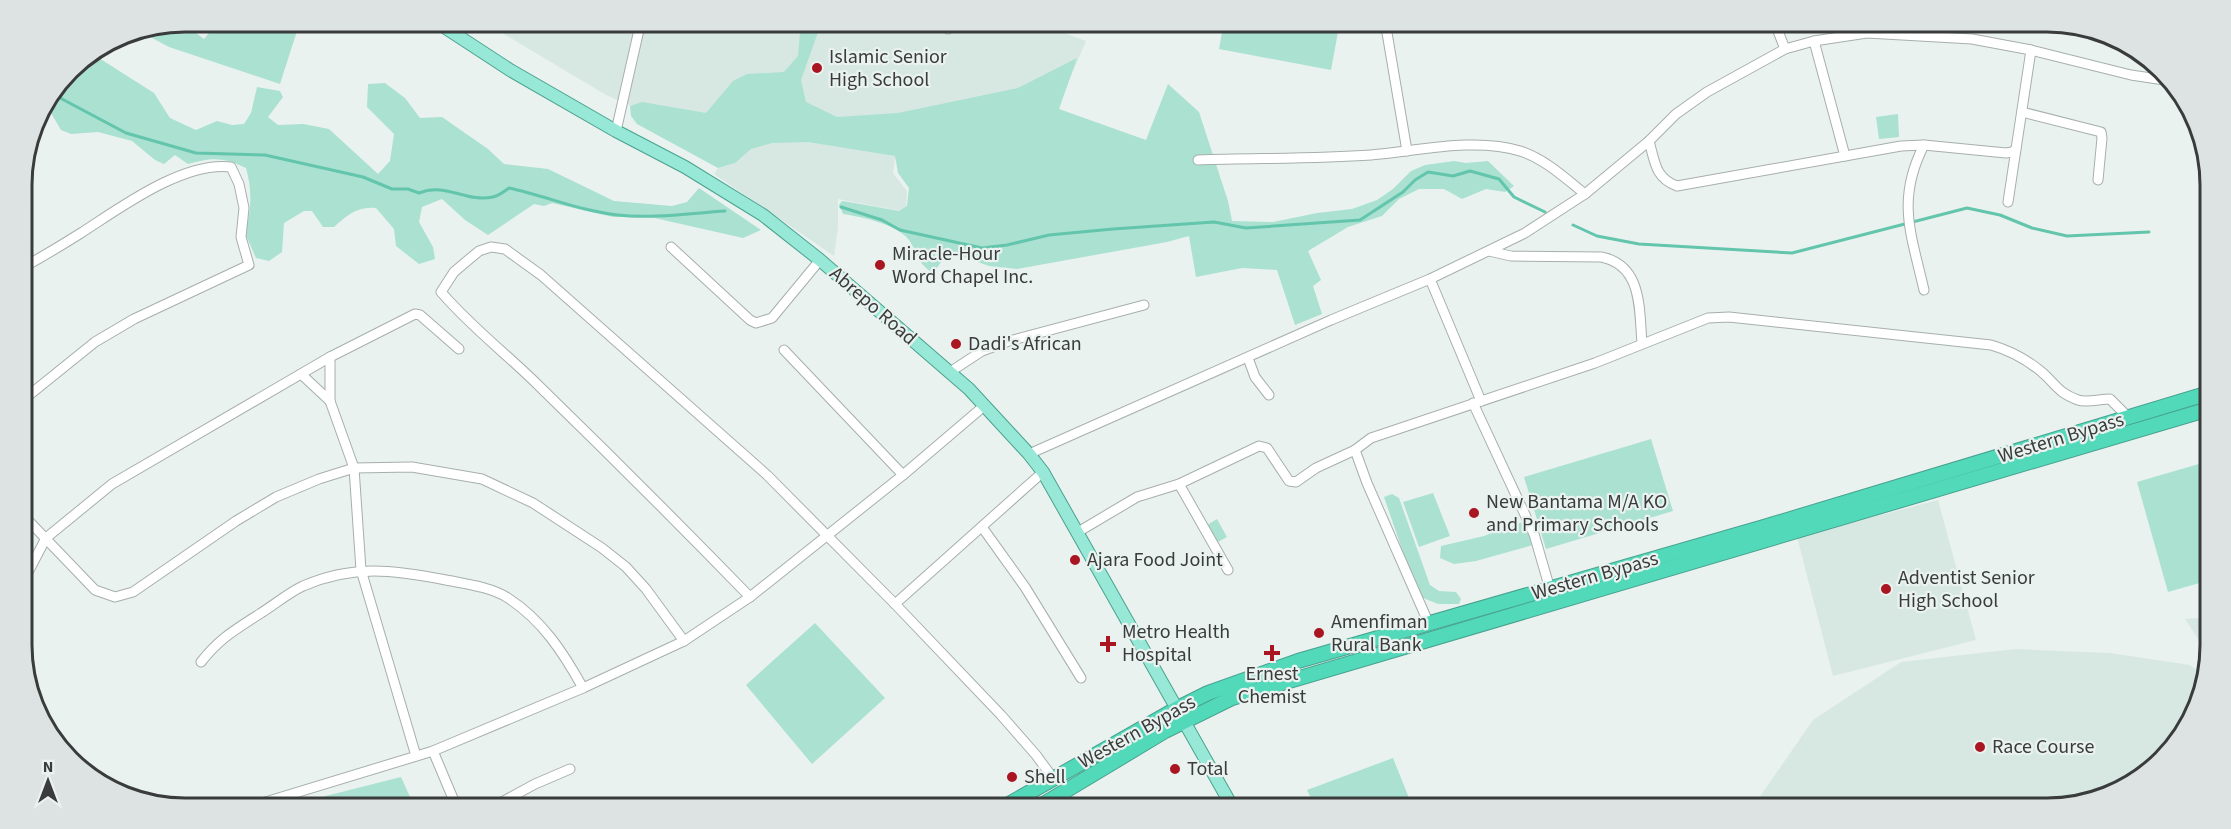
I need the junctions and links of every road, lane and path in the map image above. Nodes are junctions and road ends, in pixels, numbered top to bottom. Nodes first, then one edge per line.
1 (452, 32) edge
2 (638, 32) edge
3 (1387, 32) edge
4 (1778, 32) edge
5 (1840, 32) edge
6 (1840, 36) junction
7 (1814, 40) junction
8 (1785, 49) junction
9 (2031, 50) junction
10 (2156, 79) edge
11 (2022, 112) junction
12 (616, 131) junction
13 (1649, 141) junction
14 (1924, 145) junction
15 (2016, 149) junction
16 (1407, 151) junction
17 (1845, 156) junction
18 (1198, 160) dead end
19 (2098, 180) dead end
20 (1585, 194) junction
21 (2008, 202) dead end
22 (671, 247) dead end
23 (1489, 252) junction
24 (820, 260) junction
25 (32, 262) edge
26 (1430, 279) junction
27 (1924, 290) dead end
28 (1144, 305) dead end
29 (1642, 343) junction
30 (459, 349) dead end
31 (784, 350) dead end
32 (330, 357) junction
33 (1248, 358) junction
34 (950, 372) junction
35 (301, 374) junction
36 (32, 393) edge
37 (1269, 395) dead end
38 (2199, 396) edge
39 (330, 401) junction
40 (1477, 402) junction
41 (984, 406) junction
42 (2199, 412) edge
43 (2128, 417) junction
44 (1355, 450) junction
45 (1029, 454) junction
46 (354, 468) junction
47 (1043, 472) junction
48 (903, 475) junction
49 (1179, 484) junction
50 (32, 524) edge
51 (982, 527) junction
52 (1078, 532) junction
53 (826, 536) junction
54 (46, 538) junction
55 (32, 565) edge
56 (361, 570) junction
57 (1228, 570) dead end
58 (1550, 589) junction
59 (750, 597) junction
60 (895, 604) junction
61 (1429, 624) junction
62 (684, 642) junction
63 (201, 662) dead end
64 (1081, 678) dead end
65 (583, 688) junction
66 (1176, 709) junction
67 (1183, 722) junction
68 (433, 751) junction
69 (416, 756) junction
70 (570, 769) dead end
71 (1053, 778) junction
72 (1062, 794) junction
73 (1227, 797) edge
74 (279, 798) edge
75 (453, 798) edge
76 (510, 798) edge
77 (1020, 798) edge
78 (1056, 798) edge
79 (1064, 798) edge

1 - 12 main road, Abrepo Road
2 - 12 street
3 - 16 street
4 - 8 street
5 - 6 street
6 - 7 street
6 - 9 street
7 - 8 street
7 - 17 street
8 - 13 street
9 - 10 street
9 - 11 street
11 - 15 street
11 - 19 street
12 - 24 main road, Abrepo Road
13 - 17 street
13 - 20 street
14 - 15 street
14 - 17 street
14 - 27 street
15 - 21 street
16 - 18 street
16 - 20 street
20 - 23 street
22 - 24 street
23 - 26 street
23 - 29 street
24 - 34 main road, Abrepo Road
25 - 36 street
26 - 33 street
26 - 40 street
28 - 34 street
29 - 40 street
29 - 43 street
30 - 32 street
31 - 48 street
32 - 35 street
32 - 39 street
33 - 37 street
33 - 45 street
34 - 41 main road, Abrepo Road
35 - 39 street
35 - 54 street
38 - 43 highway, Western Bypass
39 - 46 street
40 - 44 street
40 - 58 street
41 - 45 main road, Abrepo Road
41 - 48 street
42 - 67 highway, Western Bypass
43 - 58 highway, Western Bypass
44 - 49 street
44 - 61 street
45 - 47 main road, Abrepo Road
46 - 54 street
46 - 56 street
46 - 62 street
47 - 51 street
47 - 52 main road, Abrepo Road
48 - 53 street
49 - 52 street
49 - 57 street
50 - 54 street
51 - 60 street
51 - 64 street
52 - 66 main road, Abrepo Road
53 - 59 street
53 - 59 street
53 - 60 street
54 - 55 street
56 - 63 street
56 - 65 street
56 - 69 street
58 - 61 highway, Western Bypass
59 - 62 street
60 - 71 street
61 - 66 highway, Western Bypass
62 - 65 street
65 - 68 street
66 - 67 main road, Abrepo Road
66 - 71 highway, Western Bypass
67 - 72 highway, Western Bypass
67 - 73 main road, Abrepo Road
68 - 69 street
68 - 75 street
69 - 74 street
70 - 76 street
71 - 77 highway, Western Bypass
72 - 78 highway, Western Bypass
72 - 79 street

